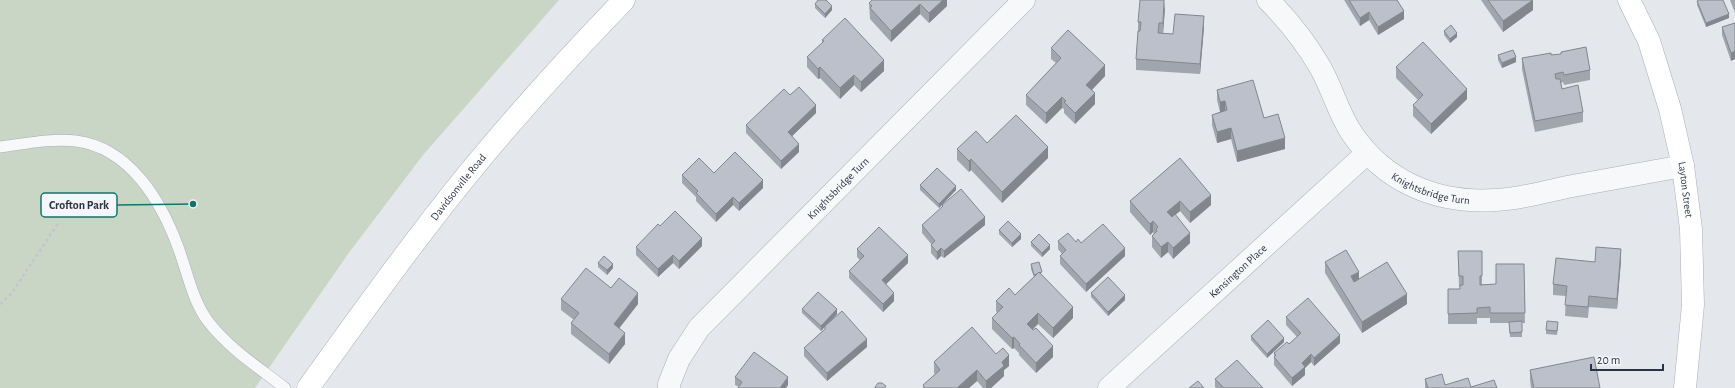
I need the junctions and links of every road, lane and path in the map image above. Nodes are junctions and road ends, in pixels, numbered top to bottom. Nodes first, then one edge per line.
1 (624, 0) edge
2 (1024, 0) edge
3 (1268, 0) edge
4 (1629, 0) edge
5 (0, 147) edge
6 (1366, 154) junction
7 (1683, 166) junction
8 (59, 222) dead end
9 (0, 304) edge
10 (285, 388) edge
11 (308, 388) edge
12 (669, 388) edge
13 (1109, 388) edge
14 (1685, 388) edge

1 - 11 main road, Davidsonville Road
2 - 12 street, Knightsbridge Turn
3 - 6 street, Knightsbridge Turn
4 - 7 main road, Layton Street
5 - 10 lane
6 - 7 street, Knightsbridge Turn
6 - 13 street, Kensington Place
7 - 14 main road, Layton Street
8 - 9 path

